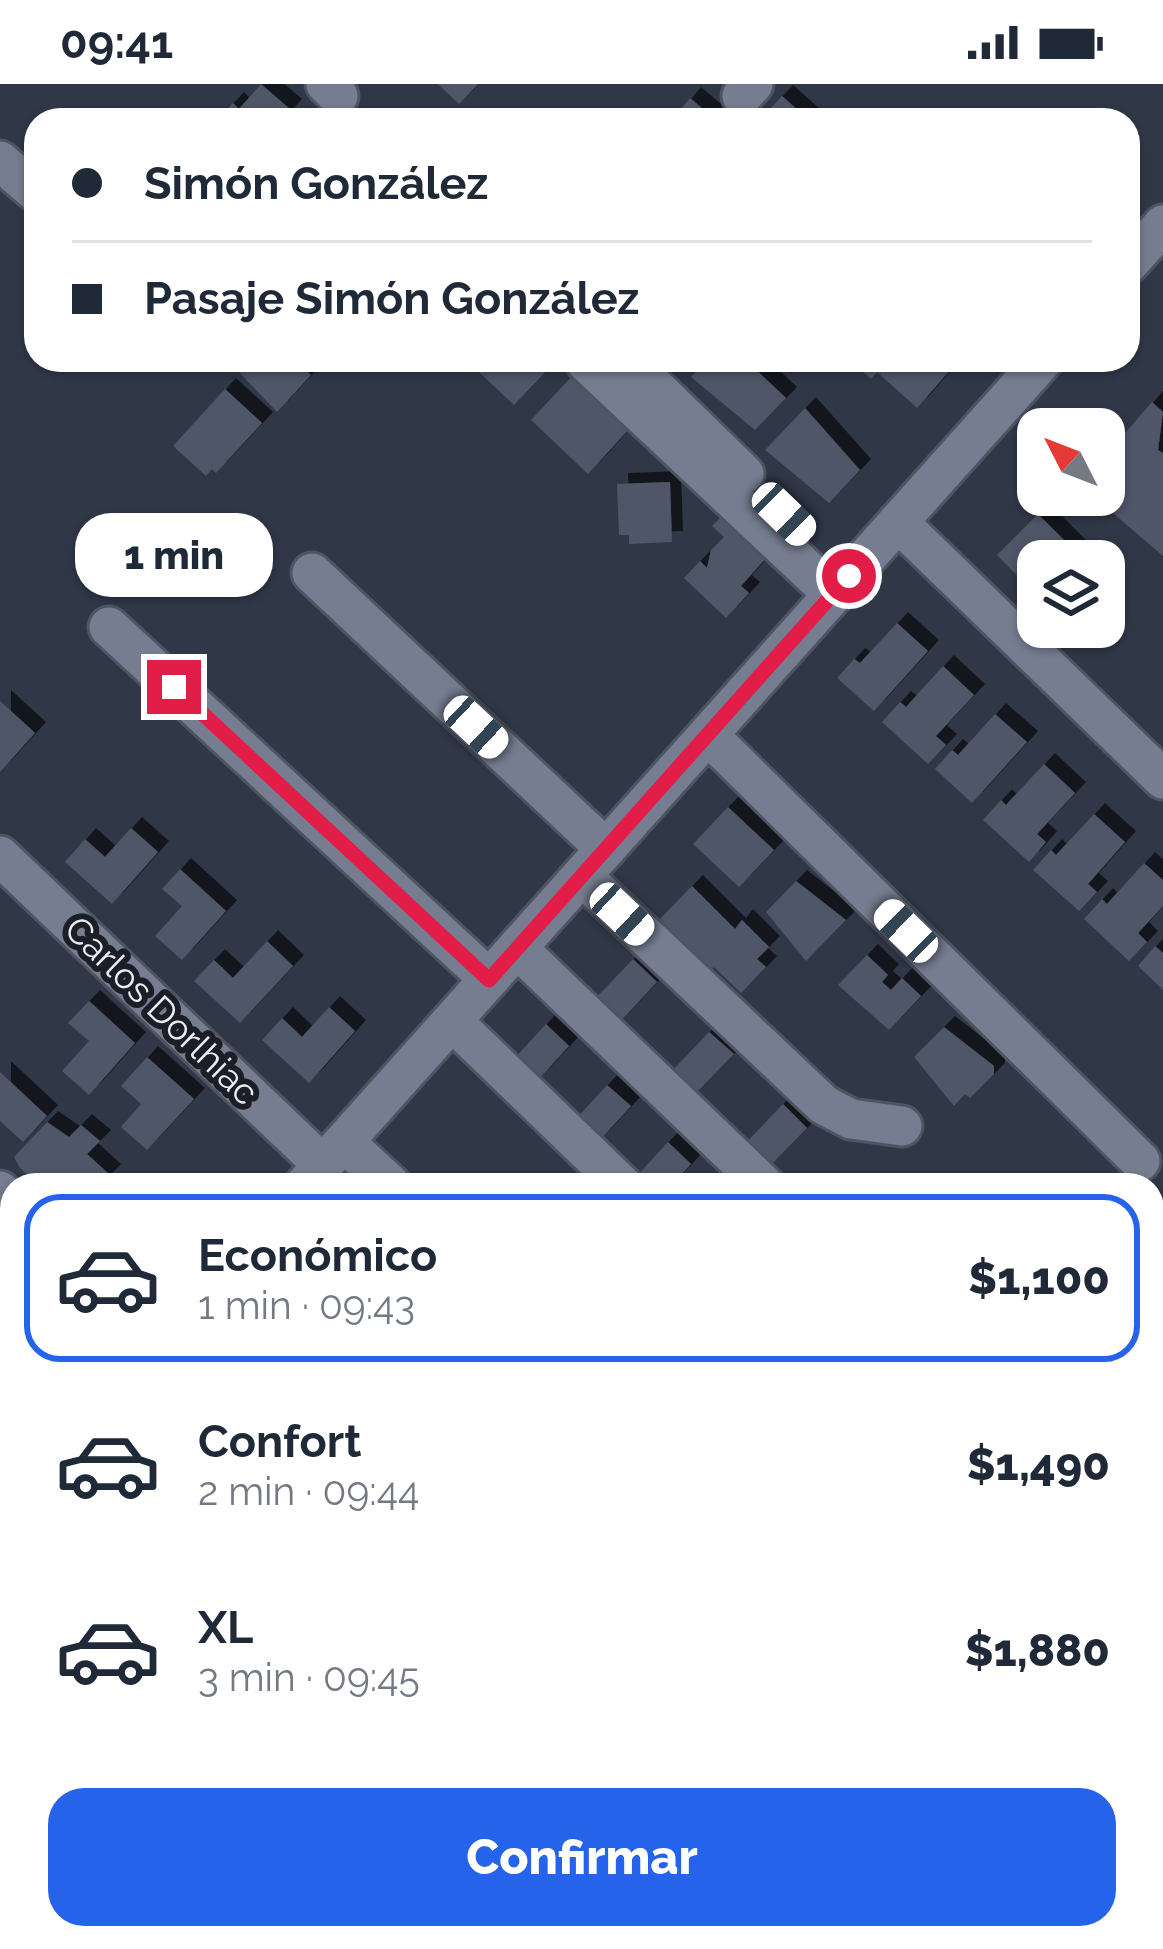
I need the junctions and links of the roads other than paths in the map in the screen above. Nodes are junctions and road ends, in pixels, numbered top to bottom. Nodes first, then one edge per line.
1 (0, 161) edge
2 (24, 182) edge
3 (1163, 225) edge
4 (1140, 251) edge
5 (598, 372) edge
6 (639, 372) edge
7 (1031, 372) edge
8 (898, 522) junction
9 (312, 573) dead end
10 (841, 585) junction
11 (109, 627) dead end
12 (707, 735) junction
13 (1163, 779) edge
14 (0, 856) edge
15 (594, 862) junction
16 (517, 948) junction
17 (489, 980) junction
18 (452, 1021) junction
19 (902, 1126) dead end
20 (1140, 1161) dead end
21 (324, 1164) edge
22 (353, 1173) edge
23 (610, 1173) edge
24 (751, 1173) edge

1 - 2 street
3 - 4 street
5 - 10 street
6 - 10 street
7 - 8 street
8 - 10 street
8 - 13 street
9 - 15 street
10 - 12 street
11 - 17 street
12 - 15 street
12 - 20 street
14 - 21 street, Carlos Dorlhiac
15 - 16 street
15 - 19 street
16 - 17 street
16 - 24 street
17 - 18 street
18 - 21 street
18 - 23 street
21 - 22 street, Carlos Dorlhiac

